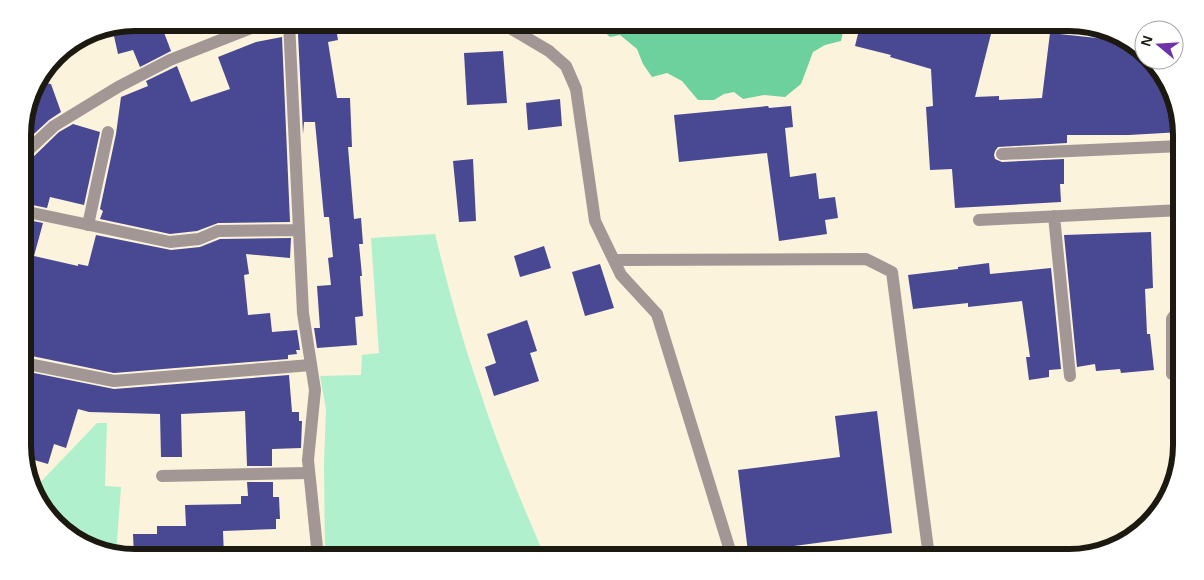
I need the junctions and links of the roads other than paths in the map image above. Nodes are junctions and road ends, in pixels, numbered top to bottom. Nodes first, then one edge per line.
1 (243, 31) edge
2 (290, 31) edge
3 (516, 31) edge
4 (108, 132) dead end
5 (1173, 146) edge
6 (31, 148) edge
7 (1002, 154) dead end
8 (1173, 210) edge
9 (31, 213) edge
10 (1054, 216) junction
11 (979, 220) dead end
12 (88, 225) junction
13 (299, 230) junction
14 (614, 260) junction
15 (1173, 318) edge
16 (31, 364) edge
17 (311, 365) junction
18 (1172, 374) dead end
19 (1070, 376) dead end
20 (309, 474) junction
21 (162, 476) dead end
22 (317, 549) edge
23 (730, 549) edge
24 (928, 549) edge

1 - 6 street
2 - 13 street
3 - 14 street
4 - 12 street
5 - 7 street
8 - 10 street
9 - 12 street
10 - 11 street
10 - 19 street
12 - 13 street
13 - 17 street
14 - 23 street
14 - 24 street
15 - 18 street
16 - 17 street
17 - 20 street
20 - 21 street
20 - 22 street

